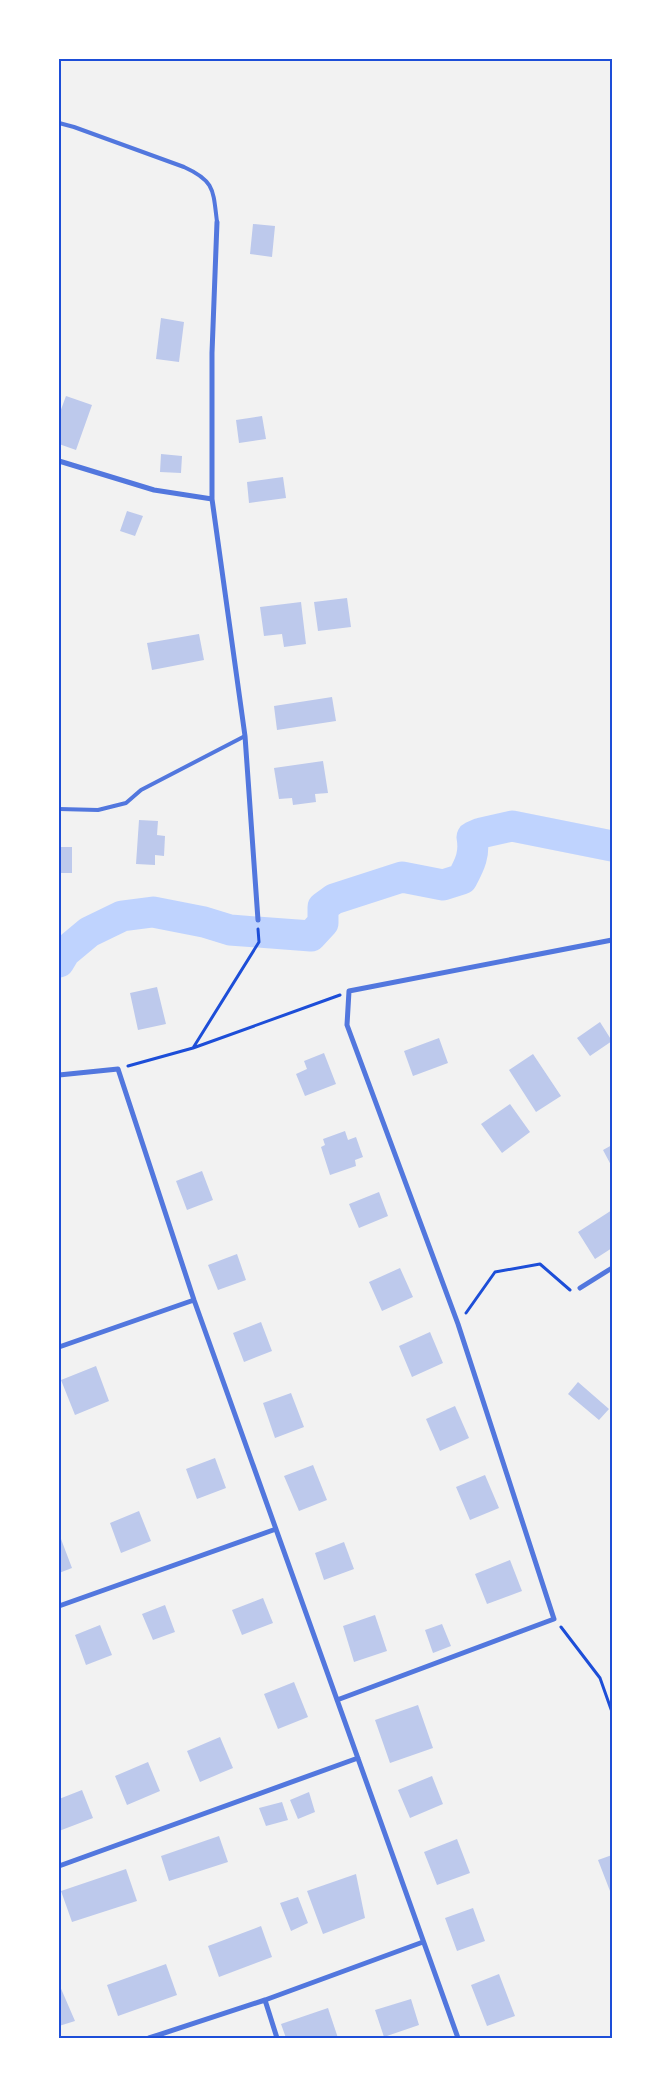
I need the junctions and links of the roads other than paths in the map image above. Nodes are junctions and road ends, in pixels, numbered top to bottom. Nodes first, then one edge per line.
1 (59, 123) edge
2 (217, 222) joint
3 (59, 460) edge
4 (212, 499) junction
5 (245, 736) junction
6 (59, 809) edge
7 (258, 920) dead end
8 (612, 940) edge
9 (59, 1075) edge
10 (612, 1268) edge
11 (580, 1288) road end
12 (194, 1300) junction
13 (59, 1347) edge
14 (276, 1529) junction
15 (59, 1606) edge
16 (337, 1700) junction
17 (358, 1758) junction
18 (59, 1866) edge
19 (423, 1942) junction
20 (265, 2000) junction
21 (149, 2038) edge
22 (277, 2038) edge
23 (458, 2038) edge

1 - 2 lane
2 - 4 street
3 - 4 street
4 - 5 street
5 - 6 lane
5 - 7 street
8 - 16 street
9 - 12 street
10 - 11 street
12 - 13 street
12 - 14 street
14 - 15 street
14 - 16 street
16 - 17 street
17 - 18 street
17 - 19 street
19 - 20 street
19 - 23 street
20 - 21 street
20 - 22 street

